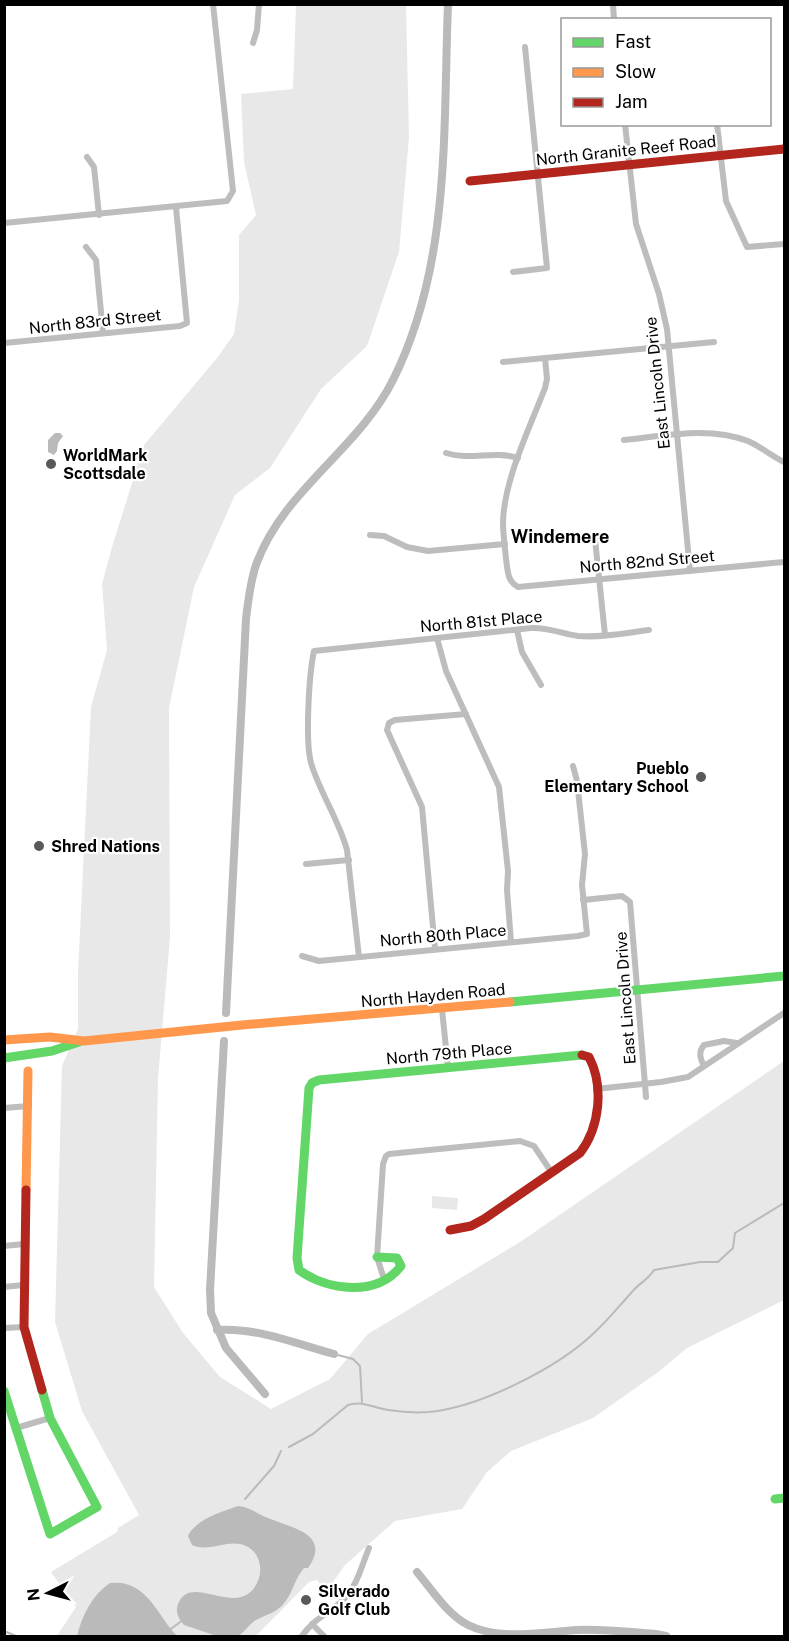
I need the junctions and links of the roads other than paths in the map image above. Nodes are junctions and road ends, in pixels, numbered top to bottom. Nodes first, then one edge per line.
1 (213, 4) edge
2 (259, 4) edge
3 (253, 43) dead end
4 (525, 47) dead end
5 (625, 126) edge
6 (717, 126) edge
7 (784, 149) edge
8 (720, 156) junction
9 (87, 158) dead end
10 (629, 165) junction
11 (537, 174) junction
12 (470, 181) dead end
13 (177, 207) junction
14 (99, 215) junction
15 (4, 223) edge
16 (784, 244) edge
17 (86, 248) dead end
18 (513, 272) dead end
19 (103, 333) junction
20 (714, 342) dead end
21 (4, 343) edge
22 (669, 346) junction
23 (545, 358) junction
24 (503, 362) dead end
25 (677, 435) junction
26 (624, 440) dead end
27 (446, 453) dead end
28 (519, 458) junction
29 (784, 462) edge
30 (370, 535) dead end
31 (595, 539) dead end
32 (505, 544) junction
33 (784, 562) edge
34 (690, 571) junction
35 (599, 578) junction
36 (517, 630) junction
37 (649, 630) dead end
38 (605, 635) junction
39 (437, 638) junction
40 (541, 685) dead end
41 (466, 714) junction
42 (573, 766) dead end
43 (349, 860) junction
44 (306, 864) dead end
45 (583, 900) junction
46 (511, 942) junction
47 (435, 949) junction
48 (302, 956) dead end
49 (359, 957) junction
50 (784, 976) edge
51 (638, 991) junction
52 (441, 1009) junction
53 (784, 1012) edge
54 (4, 1041) edge
55 (84, 1041) junction
56 (737, 1043) junction
57 (4, 1058) edge
58 (704, 1066) junction
59 (448, 1068) junction
60 (28, 1071) dead end
61 (645, 1084) junction
62 (596, 1089) junction
63 (646, 1097) dead end
64 (29, 1106) junction
65 (4, 1108) edge
66 (552, 1173) junction
67 (450, 1230) dead end
68 (24, 1244) junction
69 (4, 1246) edge
70 (377, 1257) junction
71 (384, 1279) junction
72 (23, 1285) junction
73 (4, 1287) edge
74 (24, 1327) junction
75 (4, 1328) edge
76 (4, 1391) edge
77 (51, 1419) junction
78 (16, 1428) junction
79 (369, 1548) dead end
80 (312, 1624) junction
81 (302, 1636) edge
82 (324, 1636) edge

1 - 13 street
2 - 3 street
4 - 11 street
5 - 10 street, East Lincoln Drive
6 - 8 street
7 - 8 street, North Granite Reef Road
8 - 10 street, North Granite Reef Road
8 - 16 street
9 - 14 street
10 - 11 street, North Granite Reef Road
10 - 22 street, East Lincoln Drive
11 - 12 street, North Granite Reef Road
11 - 18 street
13 - 14 street
13 - 19 street, North 83rd Street
14 - 15 street
17 - 19 street
19 - 21 street, North 83rd Street
20 - 22 street
22 - 23 street
22 - 25 street, East Lincoln Drive
23 - 24 street
23 - 28 street
25 - 26 street
25 - 29 street
25 - 34 street, East Lincoln Drive
27 - 28 street
28 - 32 street
30 - 32 street
31 - 35 street
32 - 35 street, North 82nd Street
33 - 34 street, North 82nd Street
34 - 35 street, North 82nd Street
35 - 38 street
36 - 38 street, North 81st Place
36 - 39 street, North 81st Place
36 - 40 street
37 - 38 street, North 81st Place
39 - 41 street
39 - 43 street, North 81st Place
41 - 46 street
41 - 47 street
42 - 45 street
43 - 44 street
43 - 49 street
45 - 46 street, North 80th Place
45 - 51 street, East Lincoln Drive
46 - 47 street, North 80th Place
47 - 49 street, North 80th Place
48 - 49 street, North 80th Place
50 - 51 street, North Hayden Road
51 - 52 street, North Hayden Road
51 - 61 street, East Lincoln Drive
52 - 55 street, North Hayden Road
52 - 59 street
53 - 56 street
54 - 55 street, North Hayden Road
55 - 57 street, North Hayden Road
56 - 58 street
56 - 58 street
58 - 61 street
59 - 62 street, North 79th Place
59 - 71 street, North 79th Place
60 - 64 street
61 - 62 street
61 - 63 street, East Lincoln Drive
62 - 66 street
64 - 65 street
64 - 68 street
66 - 67 street
66 - 70 street
68 - 69 street
68 - 72 street
70 - 71 street
70 - 71 street
72 - 73 street
72 - 74 street
74 - 75 street
74 - 77 street
76 - 78 street
77 - 78 street
77 - 78 street
79 - 80 street
80 - 81 street
80 - 82 street

